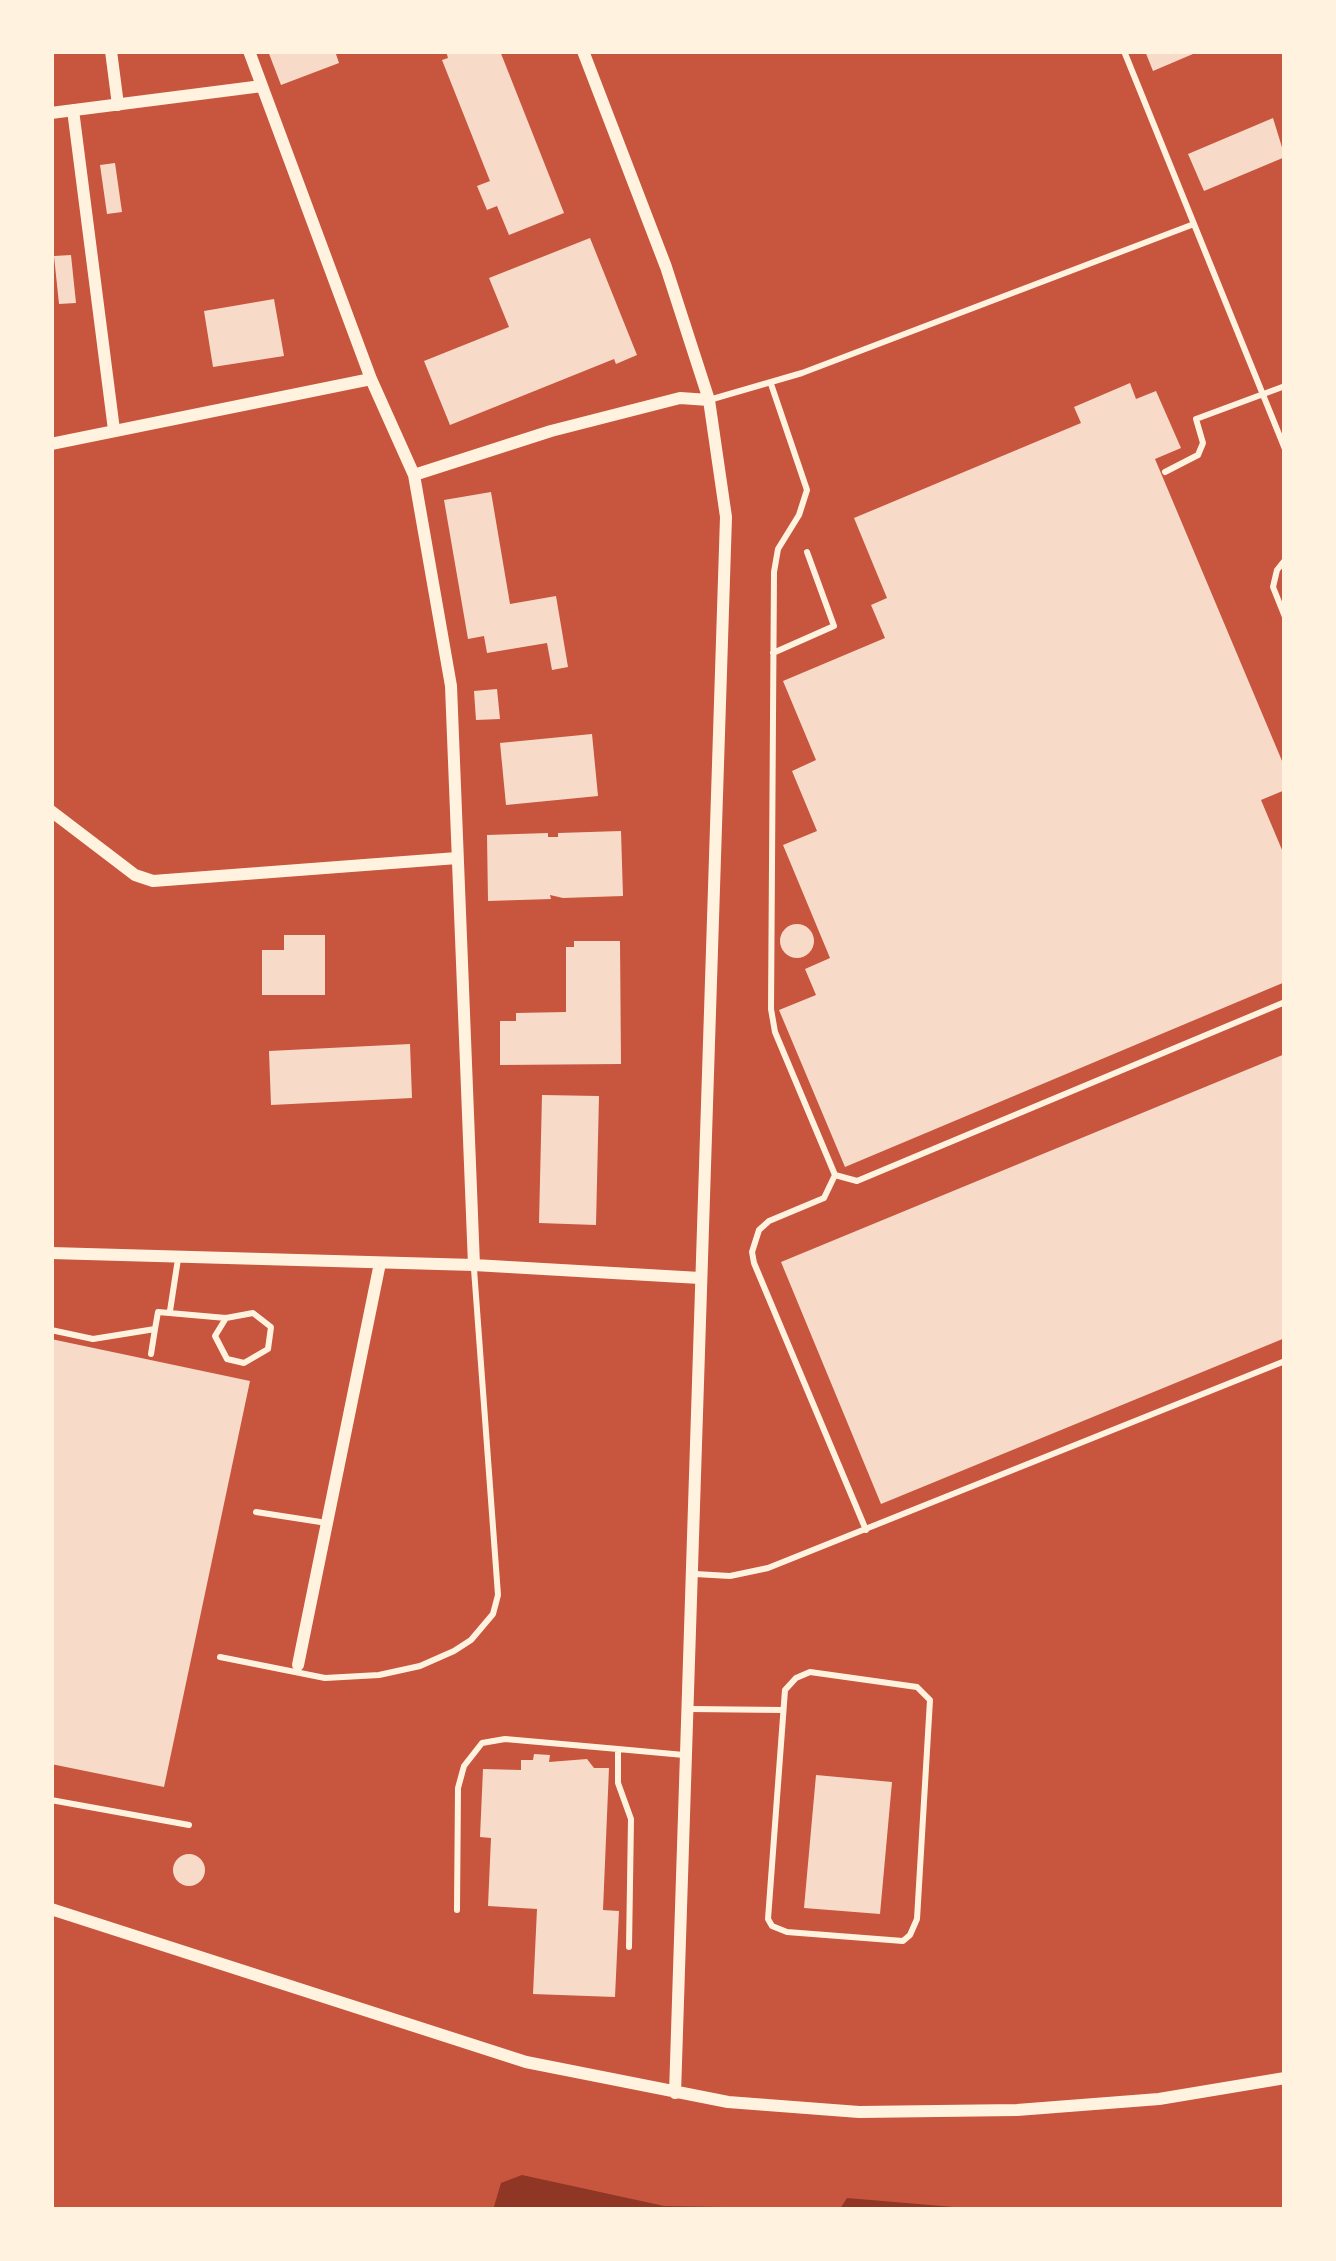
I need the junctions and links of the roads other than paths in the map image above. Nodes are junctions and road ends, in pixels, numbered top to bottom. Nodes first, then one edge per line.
1 (111, 51) edge
2 (249, 51) edge
3 (583, 51) edge
4 (1124, 51) edge
5 (262, 86) junction
6 (118, 104) junction
7 (73, 110) junction
8 (51, 113) edge
9 (1194, 224) junction
10 (371, 380) junction
11 (771, 384) junction
12 (1285, 386) edge
13 (1263, 394) junction
14 (709, 400) junction
15 (114, 430) junction
16 (51, 444) edge
17 (1285, 449) edge
18 (1165, 472) dead end
19 (414, 475) junction
20 (807, 552) dead end
21 (1285, 560) edge
22 (1285, 617) edge
23 (773, 653) junction
24 (51, 811) edge
25 (457, 858) junction
26 (1285, 1001) edge
27 (835, 1175) junction
28 (51, 1253) edge
29 (178, 1255) junction
30 (380, 1263) junction
31 (473, 1265) junction
32 (700, 1278) junction
33 (170, 1312) junction
34 (226, 1318) junction
35 (155, 1329) junction
36 (51, 1330) edge
37 (151, 1354) dead end
38 (1285, 1361) edge
39 (256, 1512) dead end
40 (327, 1523) junction
41 (866, 1530) junction
42 (692, 1574) junction
43 (220, 1657) dead end
44 (298, 1665) dead end
45 (686, 1709) junction
46 (783, 1710) junction
47 (618, 1749) junction
48 (684, 1755) junction
49 (51, 1801) edge
50 (189, 1825) dead end
51 (51, 1909) edge
52 (457, 1910) dead end
53 (629, 1947) dead end
54 (1285, 2078) edge
55 (674, 2093) junction

1 - 6 street
2 - 5 street
3 - 14 street
4 - 9 lane
5 - 6 street
5 - 10 street
6 - 7 street
7 - 8 street
7 - 15 street
9 - 11 lane
9 - 13 lane
10 - 15 street
10 - 19 street
11 - 14 lane
11 - 23 lane
12 - 13 lane
13 - 17 lane
13 - 18 lane
14 - 19 street
14 - 32 street
15 - 16 street
19 - 25 street
20 - 23 lane
21 - 22 lane
23 - 27 lane
24 - 25 street
25 - 31 street
26 - 27 lane
27 - 41 lane
28 - 29 street
29 - 30 street
29 - 33 lane
30 - 31 street
30 - 40 street
31 - 32 street
31 - 43 lane
32 - 42 street
33 - 34 lane
33 - 35 lane
34 - 34 lane
35 - 36 lane
35 - 37 lane
38 - 41 lane
39 - 40 lane
40 - 44 street
41 - 42 lane
42 - 45 street
45 - 46 lane
45 - 48 street
46 - 46 lane
47 - 48 lane
47 - 52 lane
47 - 53 lane
48 - 55 street
49 - 50 lane
51 - 55 street
54 - 55 street

